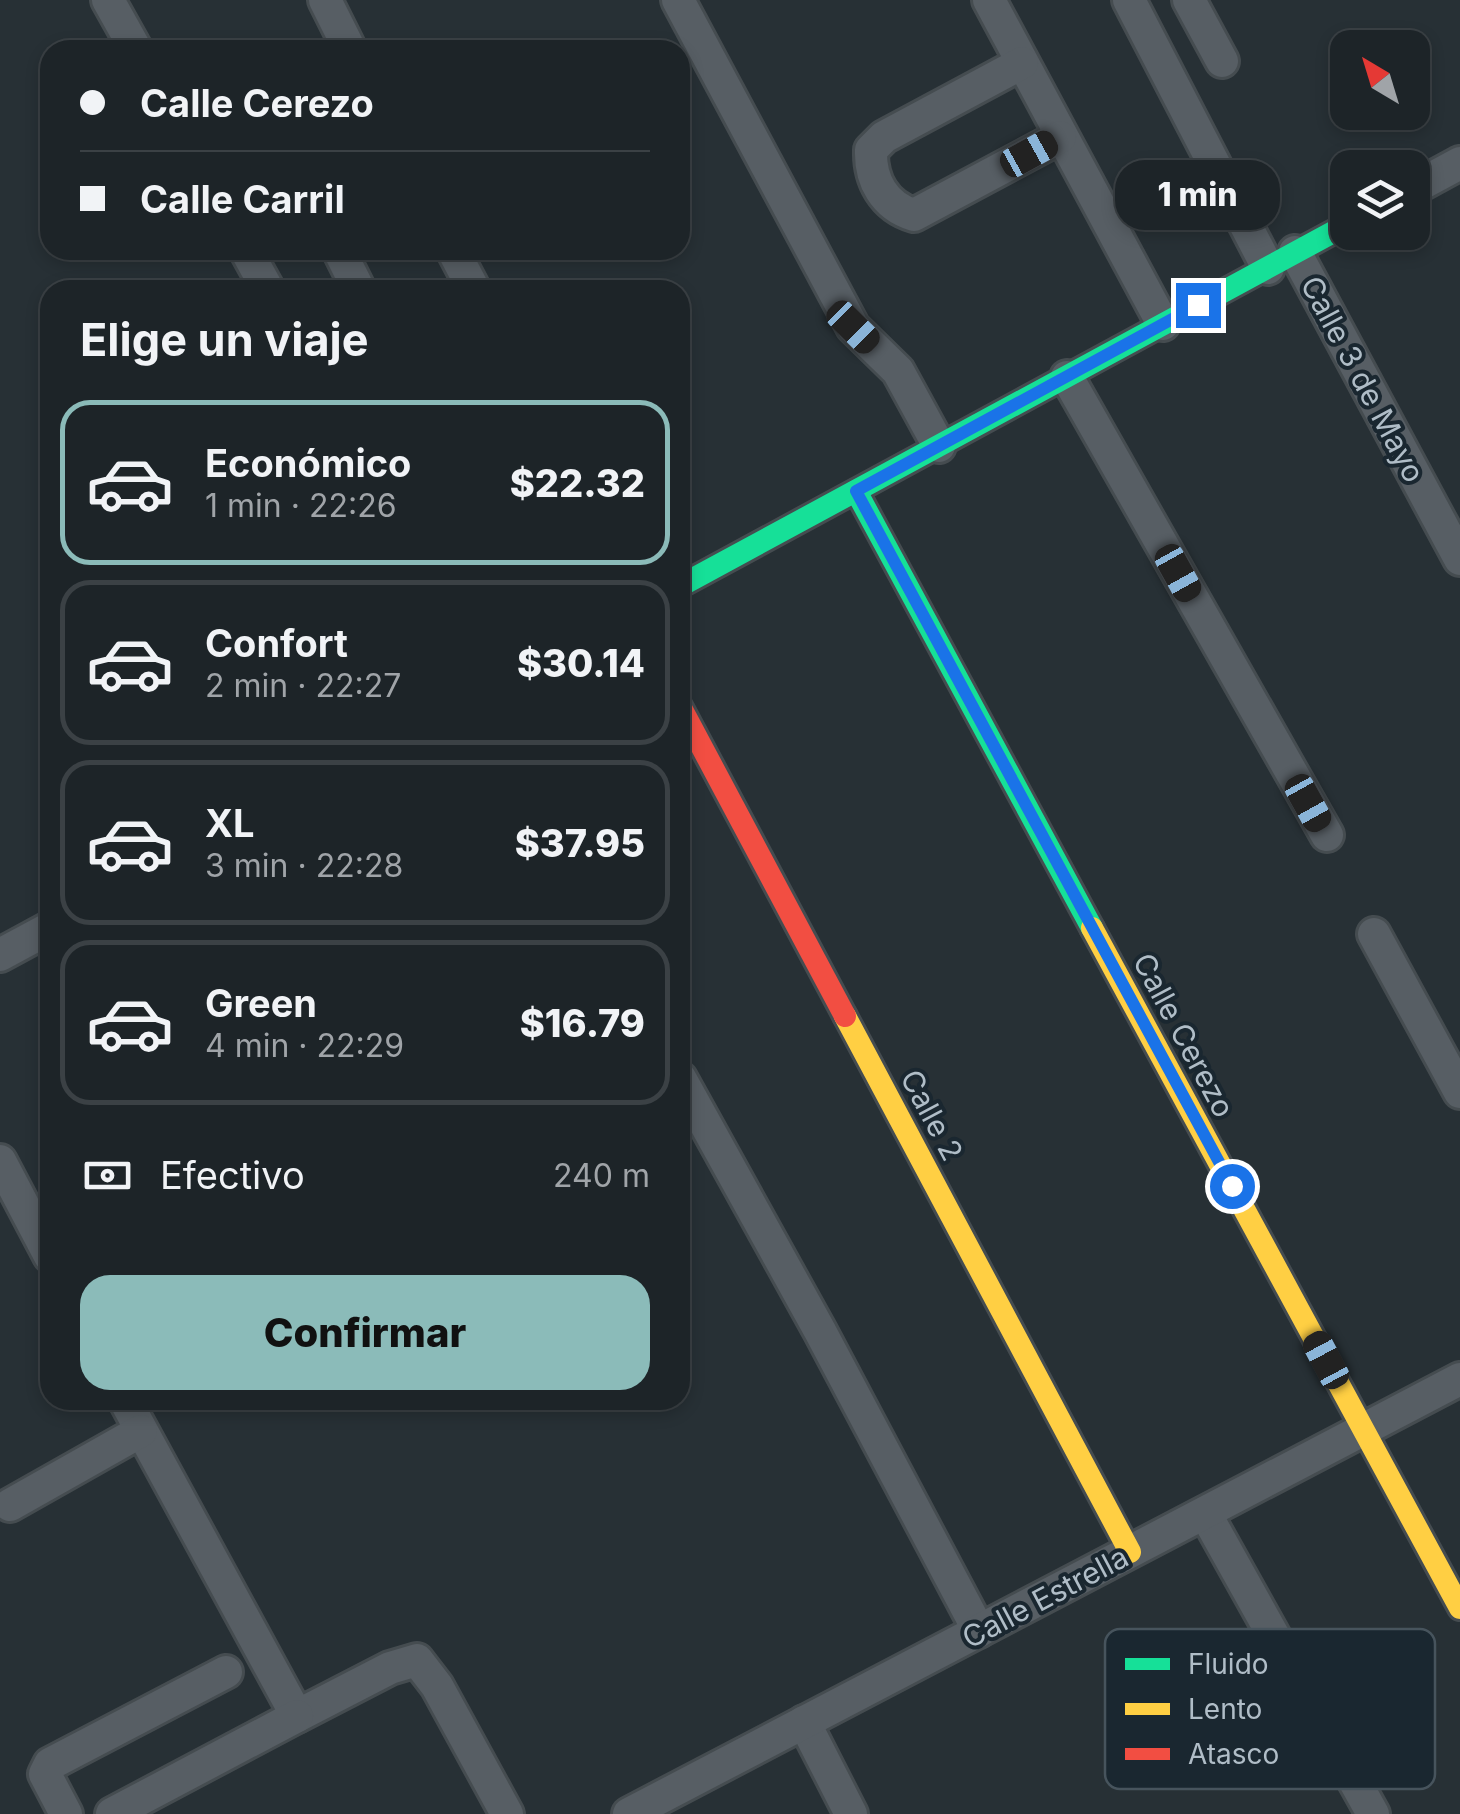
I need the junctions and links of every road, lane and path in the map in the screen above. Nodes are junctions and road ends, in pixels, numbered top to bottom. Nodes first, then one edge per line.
1 (108, 0) edge
2 (325, 0) edge
3 (678, 0) edge
4 (989, 0) edge
5 (1129, 0) edge
6 (1189, 0) edge
7 (130, 40) edge
8 (345, 40) edge
9 (1222, 61) dead end
10 (1022, 62) junction
11 (1060, 137) junction
12 (1460, 163) edge
13 (1430, 179) edge
14 (1330, 234) edge
15 (1282, 260) junction
16 (1163, 324) junction
17 (1067, 376) junction
18 (940, 446) junction
19 (856, 491) junction
20 (1460, 559) edge
21 (690, 581) edge
22 (690, 725) edge
23 (1327, 836) dead end
24 (40, 933) edge
25 (1374, 934) dead end
26 (0, 955) edge
27 (1460, 1092) edge
28 (690, 1096) edge
29 (0, 1161) edge
30 (40, 1237) edge
31 (1460, 1380) edge
32 (131, 1410) edge
33 (142, 1430) junction
34 (1363, 1430) junction
35 (10, 1505) dead end
36 (1206, 1513) junction
37 (1130, 1552) junction
38 (1460, 1608) edge
39 (1270, 1629) edge
40 (979, 1631) junction
41 (226, 1672) dead end
42 (296, 1716) junction
43 (804, 1722) junction
44 (1359, 1789) edge
45 (66, 1814) edge
46 (112, 1814) edge
47 (507, 1814) edge
48 (629, 1814) edge
49 (852, 1814) edge
50 (1373, 1814) edge

1 - 7 street
2 - 8 street
3 - 18 street
4 - 10 street
5 - 15 street, Calle 3 de Mayo
6 - 9 street
10 - 11 street
10 - 11 street
11 - 16 street
12 - 13 street
14 - 15 street
15 - 16 street
15 - 20 street, Calle 3 de Mayo
16 - 17 street
17 - 18 street
17 - 23 street
18 - 19 street
19 - 21 street
19 - 34 street, Calle Cerezo
22 - 37 street, Calle 2
24 - 26 street
25 - 27 street
28 - 40 street
29 - 30 street
31 - 34 street, Calle Estrella
32 - 33 street
33 - 35 street
33 - 42 street
34 - 36 street, Calle Estrella
34 - 38 street, Calle Cerezo
36 - 37 street, Calle Estrella
36 - 39 street
37 - 40 street, Calle Estrella
40 - 43 street, Calle Estrella
41 - 45 street
42 - 46 street
42 - 47 street
43 - 48 street, Calle Estrella
43 - 49 street
44 - 50 street

